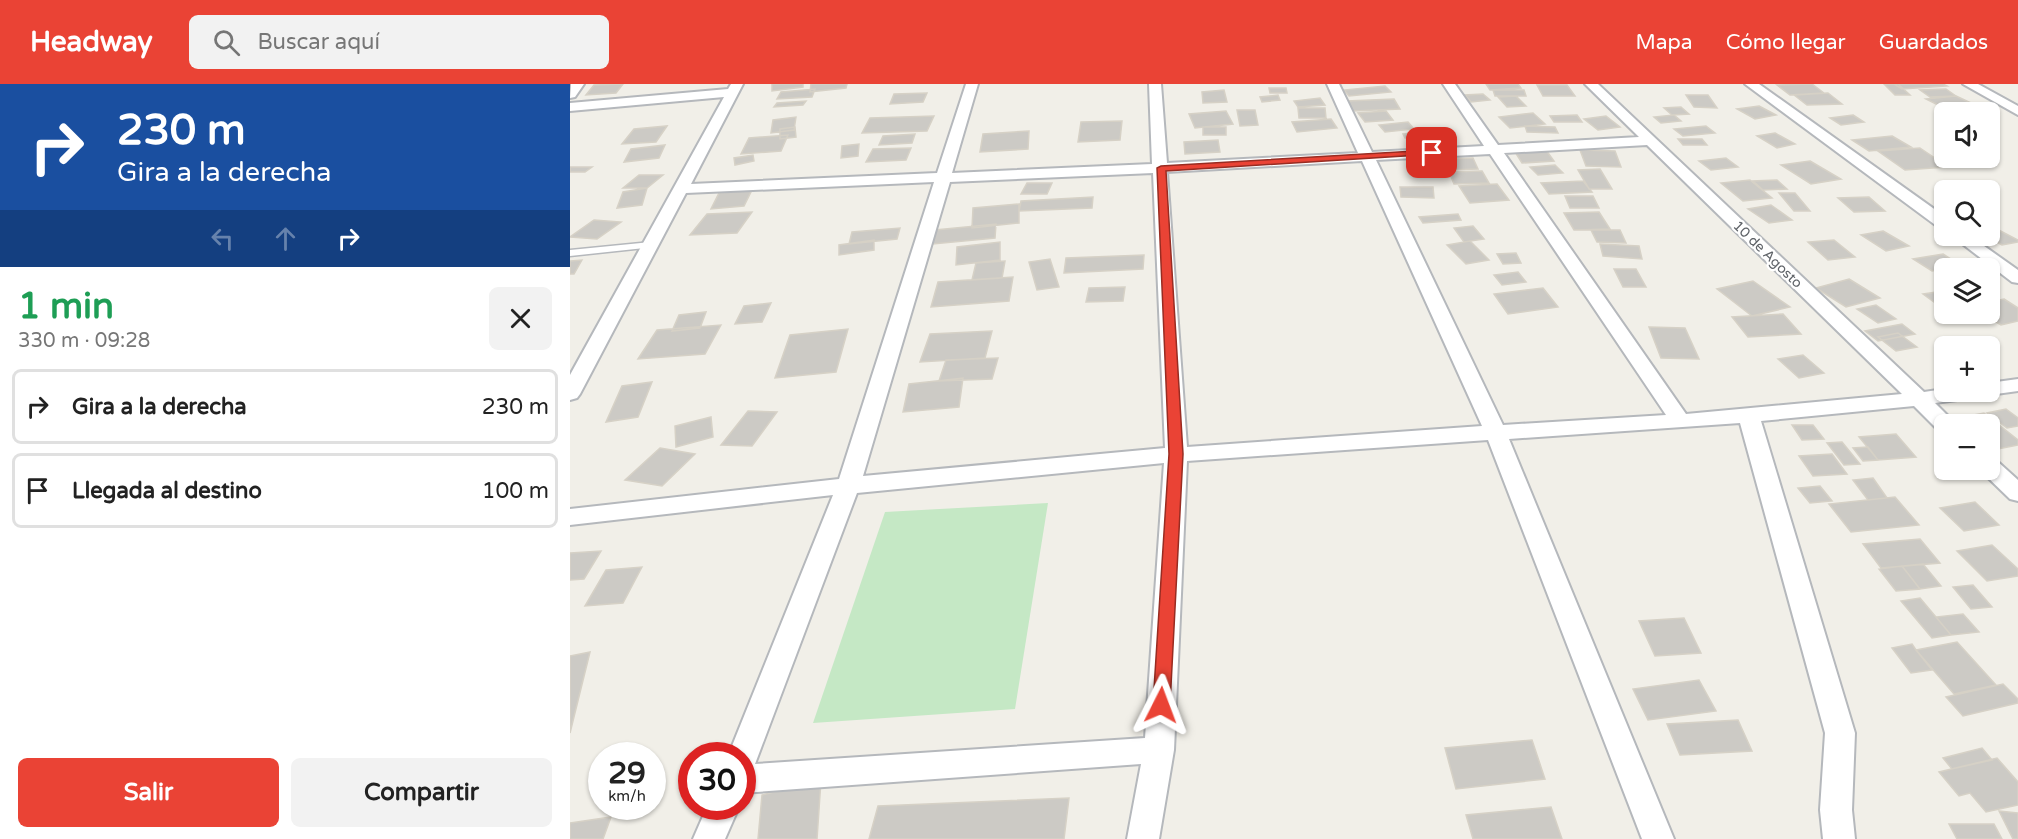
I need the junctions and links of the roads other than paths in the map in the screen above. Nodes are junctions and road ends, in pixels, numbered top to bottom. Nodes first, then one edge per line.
1 (578, 84) edge
2 (972, 84) edge
3 (1155, 84) edge
4 (1333, 84) edge
5 (1449, 84) edge
6 (1591, 84) edge
7 (1751, 84) edge
8 (1969, 84) edge
9 (735, 88) edge
10 (570, 94) edge
11 (570, 107) edge
12 (2018, 111) edge
13 (1651, 141) junction
14 (1495, 149) junction
15 (1369, 156) junction
16 (1161, 168) junction
17 (944, 178) junction
18 (681, 189) junction
19 (1934, 217) edge
20 (651, 244) junction
21 (1974, 246) edge
22 (570, 253) edge
23 (2018, 278) edge
24 (2018, 385) edge
25 (2000, 387) edge
26 (570, 394) edge
27 (1934, 397) edge
28 (1918, 399) junction
29 (1934, 414) edge
30 (1749, 416) junction
31 (1680, 420) junction
32 (1495, 431) junction
33 (1176, 454) junction
34 (2000, 476) edge
35 (849, 484) junction
36 (2018, 493) edge
37 (570, 518) edge
38 (749, 742) edge
39 (1159, 750) junction
40 (756, 778) edge
41 (717, 820) edge
42 (709, 839) edge
43 (1143, 839) edge
44 (1658, 839) edge
45 (1839, 839) edge

1 - 10 street
2 - 17 street
3 - 16 street
4 - 15 street
5 - 14 street
6 - 13 street, 10 de Agosto
7 - 19 street
8 - 12 street
9 - 11 street
9 - 18 street
13 - 14 street
13 - 28 street, 10 de Agosto
14 - 15 street
14 - 31 street
15 - 16 street
15 - 32 street
16 - 17 street
16 - 33 street
17 - 18 street
17 - 35 street
18 - 20 street
20 - 22 lane
20 - 26 street
21 - 23 street
24 - 25 street
27 - 28 street
28 - 29 street, 10 de Agosto
28 - 30 street
30 - 31 street
30 - 45 street
31 - 32 street
32 - 33 street
32 - 44 street
33 - 35 street
33 - 39 street
34 - 36 street
35 - 37 street
35 - 38 street
39 - 40 street
39 - 43 street
41 - 42 street

